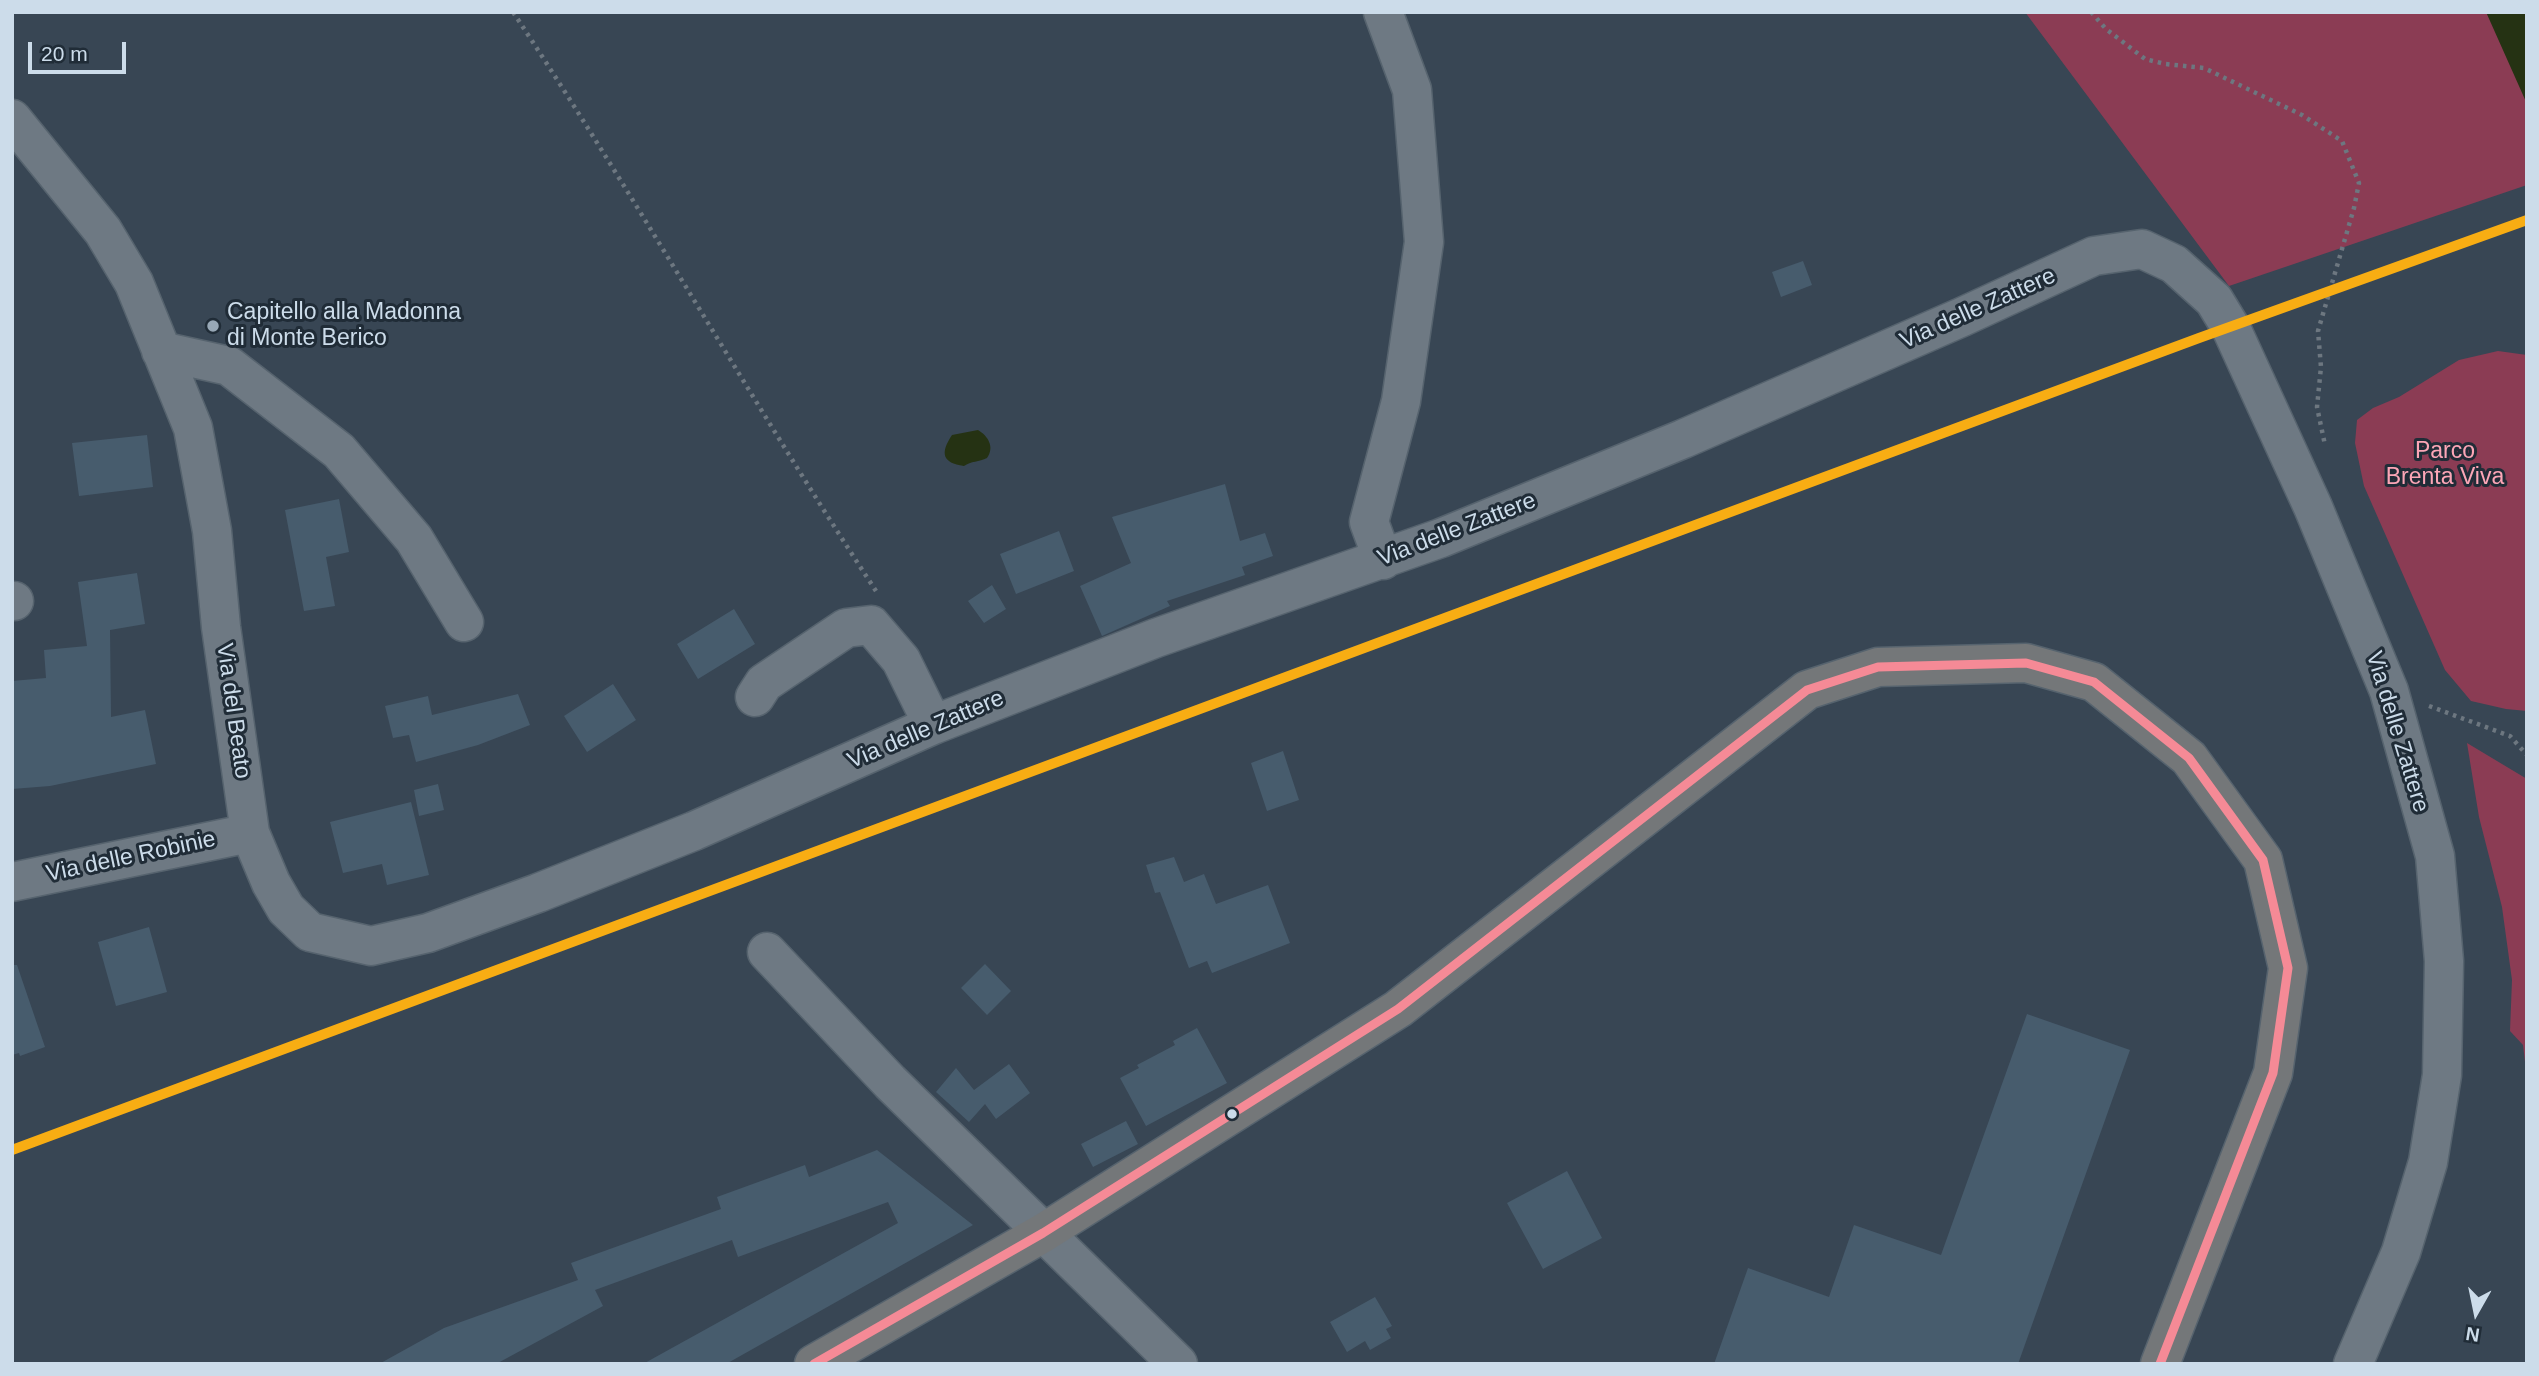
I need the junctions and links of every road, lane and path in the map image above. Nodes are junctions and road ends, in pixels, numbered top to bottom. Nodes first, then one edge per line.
1 (513, 12) edge
2 (1383, 12) edge
3 (2091, 12) edge
4 (12, 119) edge
5 (161, 351) junction
6 (2299, 478) junction
7 (1383, 560) junction
8 (879, 596) dead end
9 (464, 622) dead end
10 (2389, 691) junction
11 (755, 697) dead end
12 (933, 725) junction
13 (2527, 755) edge
14 (694, 831) joint
15 (250, 833) junction
16 (12, 882) edge
17 (767, 952) dead end
18 (1043, 1233) junction
19 (814, 1364) edge
20 (1178, 1364) edge
21 (2160, 1364) edge
22 (2353, 1364) edge

1 - 8 path
2 - 7 street
3 - 6 path
4 - 5 street, Via del Beato
5 - 9 street
5 - 15 street, Via del Beato
6 - 7 street, Via delle Zattere
6 - 10 street, Via delle Zattere
7 - 12 street, Via delle Zattere
10 - 13 path
10 - 22 street, Via delle Zattere
11 - 12 street
12 - 14 street, Via delle Zattere
14 - 15 street, Via del Beato
15 - 16 street, Via delle Robinie
17 - 18 street
18 - 19 main road
18 - 20 street
18 - 21 main road

